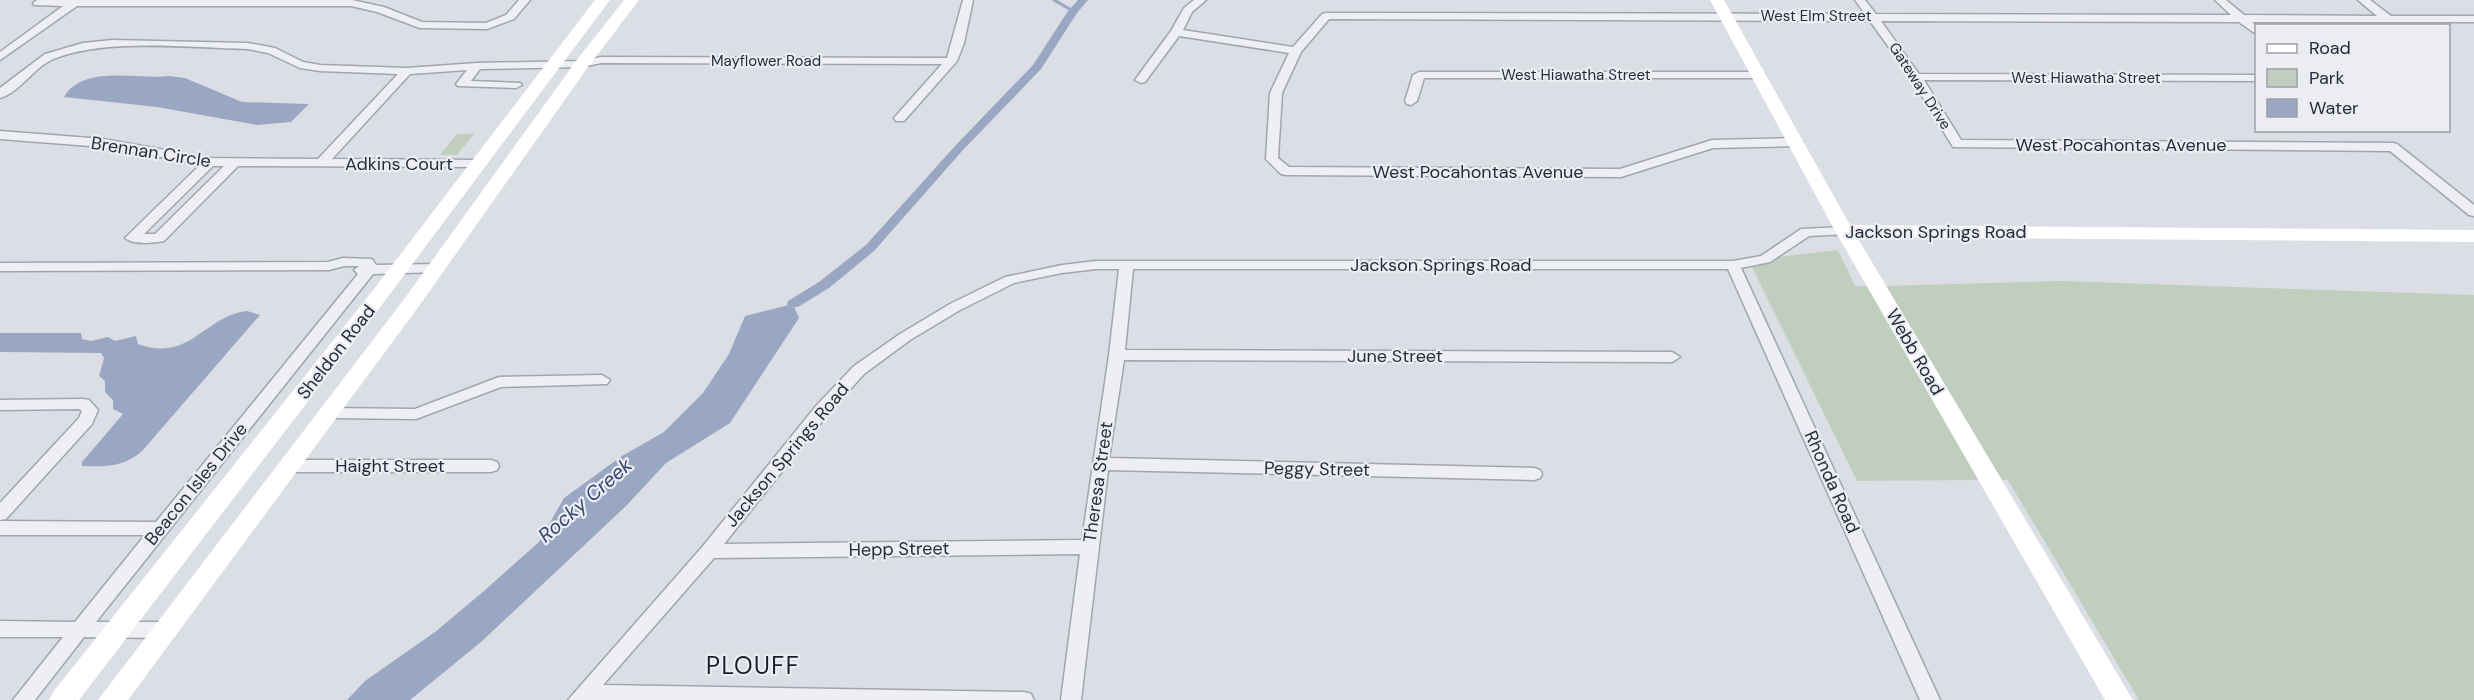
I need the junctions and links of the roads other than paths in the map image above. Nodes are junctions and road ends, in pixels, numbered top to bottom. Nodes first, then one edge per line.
1 (525, 0) edge
2 (603, 0) edge
3 (632, 0) edge
4 (968, 0) edge
5 (1201, 0) edge
6 (1717, 0) edge
7 (1860, 0) edge
8 (2220, 0) edge
9 (2363, 0) edge
10 (218, 1) edge
11 (76, 2) junction
12 (38, 3) dead end
13 (1726, 16) junction
14 (1873, 16) junction
15 (2242, 19) junction
16 (2390, 20) junction
17 (2474, 20) edge
18 (2255, 30) edge
19 (1176, 32) junction
20 (1296, 51) junction
21 (0, 57) edge
22 (951, 61) junction
23 (555, 64) junction
24 (582, 64) junction
25 (477, 66) junction
26 (407, 71) junction
27 (1759, 75) junction
28 (1916, 77) junction
29 (2255, 78) edge
30 (1141, 80) dead end
31 (516, 85) dead end
32 (0, 94) edge
33 (1411, 101) dead end
34 (900, 118) dead end
35 (0, 135) edge
36 (1796, 142) junction
37 (1957, 144) joint
38 (210, 162) junction
39 (234, 163) junction
40 (321, 163) junction
41 (478, 164) junction
42 (2474, 212) edge
43 (1844, 231) junction
44 (2474, 236) edge
45 (1126, 265) junction
46 (1733, 266) junction
47 (0, 267) edge
48 (370, 268) junction
49 (401, 268) junction
50 (437, 268) junction
51 (1117, 355) junction
52 (1672, 357) dead end
53 (602, 380) dead end
54 (0, 405) edge
55 (329, 413) junction
56 (1100, 464) junction
57 (289, 466) junction
58 (491, 466) dead end
59 (1534, 474) dead end
60 (0, 514) edge
61 (0, 528) edge
62 (159, 529) junction
63 (1089, 547) junction
64 (709, 551) junction
65 (0, 629) edge
66 (79, 629) junction
67 (118, 629) junction
68 (164, 630) junction
69 (581, 696) edge
70 (23, 700) edge
71 (63, 700) edge
72 (112, 700) edge
73 (1024, 700) edge
74 (1071, 700) edge
75 (1930, 700) edge
76 (2119, 700) edge

1 - 10 street
2 - 23 main road, Sheldon Road
3 - 24 main road, Sheldon Road
4 - 22 street
5 - 19 street
6 - 13 main road, Webb Road
7 - 14 street, Gateway Drive
8 - 15 street
9 - 16 street
10 - 11 street
11 - 12 street
11 - 21 street
13 - 14 street, West Elm Street
13 - 20 street, West Elm Street
13 - 27 main road, Webb Road
14 - 15 street, West Elm Street
14 - 28 street, Gateway Drive
15 - 16 street, West Elm Street
15 - 18 street
16 - 17 street, West Elm Street
19 - 20 street
19 - 30 street
20 - 36 street, West Pocahontas Avenue
22 - 24 street, Mayflower Road
22 - 34 street
23 - 24 street
23 - 25 street
23 - 41 main road, Sheldon Road
24 - 50 main road, Sheldon Road
25 - 26 street
25 - 31 street
26 - 32 street
26 - 40 street
27 - 33 street, West Hiawatha Street
27 - 36 main road, Webb Road
28 - 29 street, West Hiawatha Street
28 - 37 street, Gateway Drive
35 - 38 street, Brennan Circle
36 - 43 main road, Webb Road
37 - 42 street, West Pocahontas Avenue
38 - 39 street, Brennan Circle
38 - 39 street
39 - 40 street, Brennan Circle
40 - 41 street, Adkins Court
41 - 49 main road, Sheldon Road
43 - 44 main road, Jackson Springs Road
43 - 46 street, Jackson Springs Road
43 - 76 main road, Webb Road
45 - 46 street, Jackson Springs Road
45 - 51 street, Theresa Street
45 - 64 street, Jackson Springs Road
46 - 75 street, Rhonda Road
47 - 48 street
48 - 49 street
48 - 62 street, Beacon Isles Drive
49 - 50 street
49 - 67 main road, Sheldon Road
50 - 55 main road, Sheldon Road
51 - 52 street, June Street
51 - 56 street, Theresa Street
53 - 55 street
54 - 60 street
55 - 57 main road, Sheldon Road
56 - 59 street, Peggy Street
56 - 63 street, Theresa Street
57 - 58 street, Haight Street
57 - 68 main road, Sheldon Road
61 - 62 street
62 - 66 street, Beacon Isles Drive
63 - 64 street, Hepp Street
63 - 74 street, Theresa Street
64 - 69 street, Jackson Springs Road
65 - 66 street
66 - 67 street
66 - 70 street, Beacon Isles Drive
67 - 68 street
67 - 71 main road, Sheldon Road
68 - 72 main road, Sheldon Road
69 - 73 street

